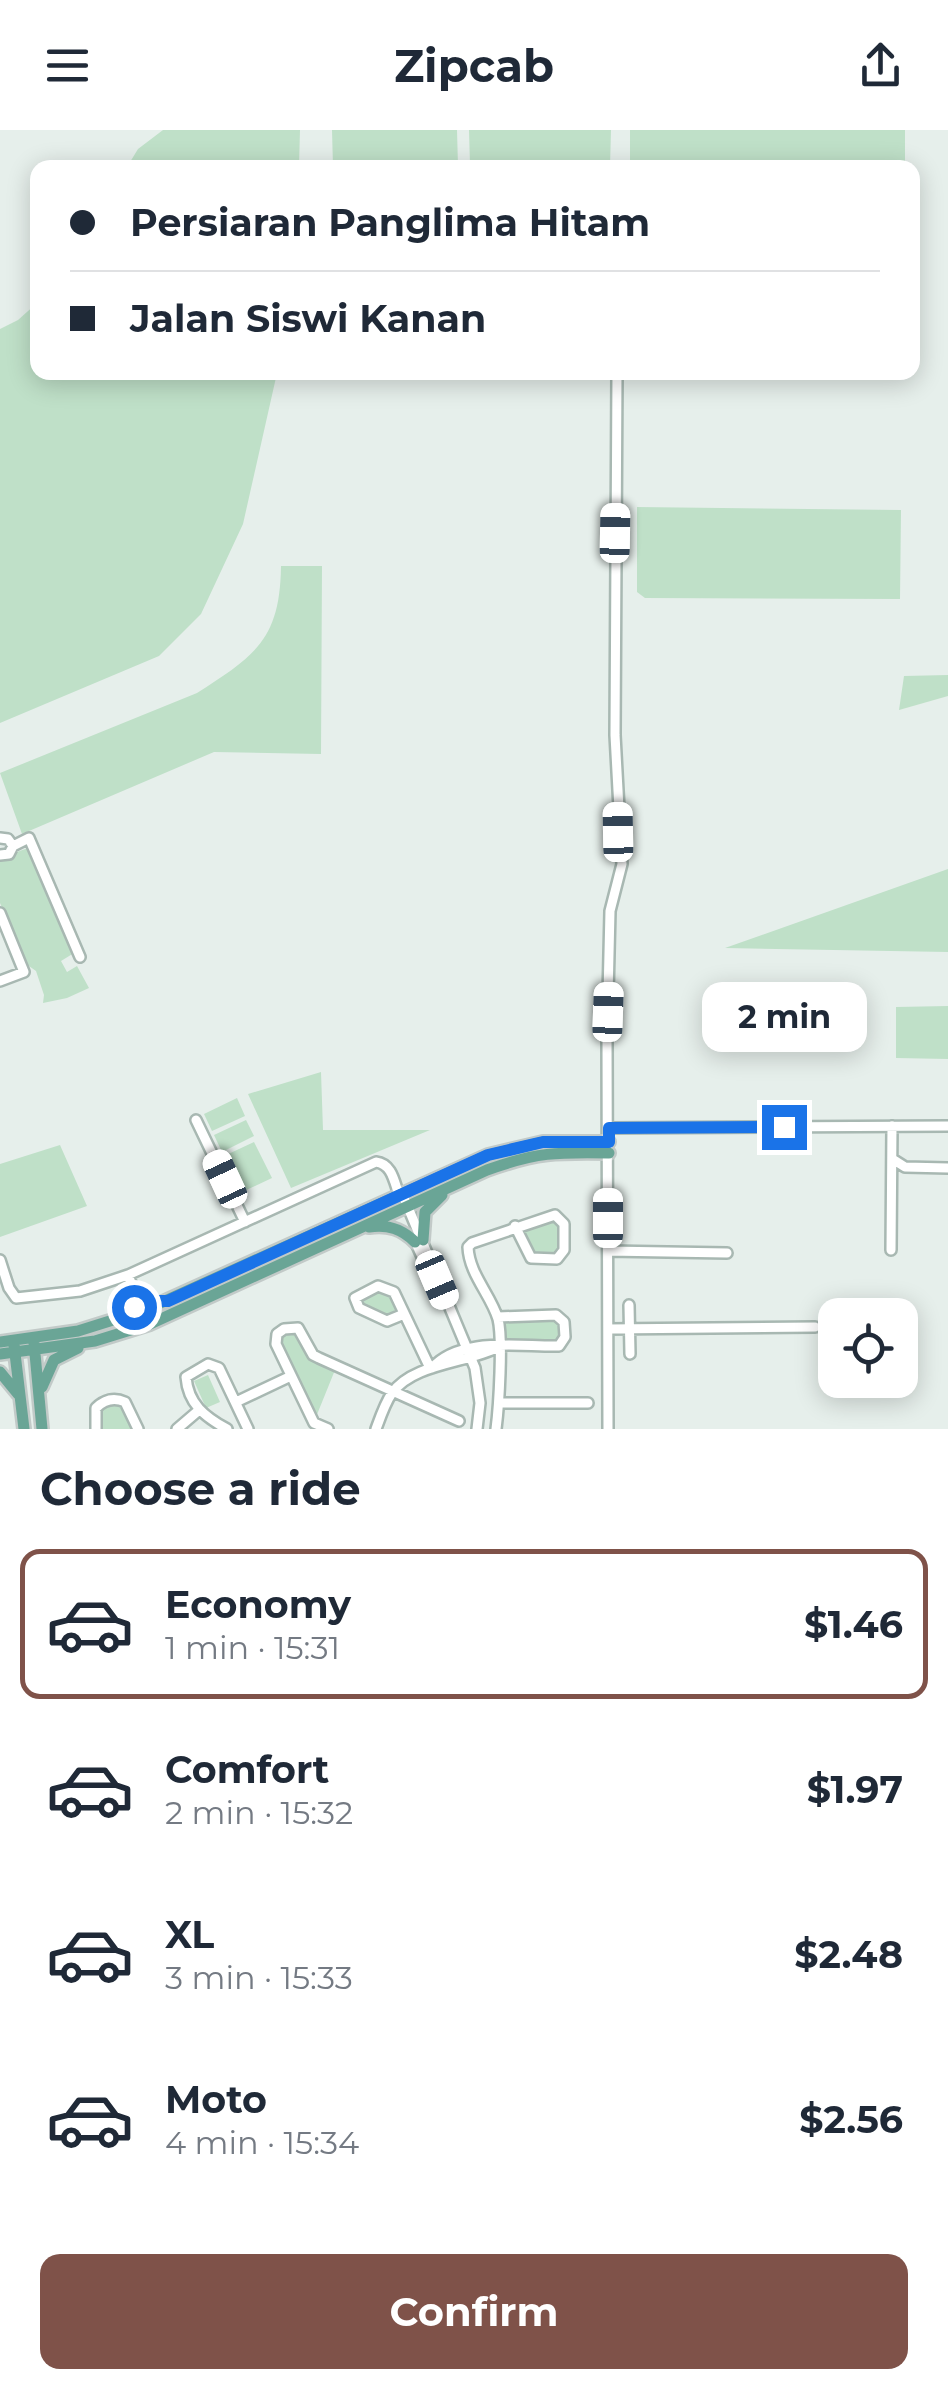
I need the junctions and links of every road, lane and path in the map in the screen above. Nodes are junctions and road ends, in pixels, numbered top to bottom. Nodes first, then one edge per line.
1 (617, 380) edge
2 (0, 822) edge
3 (2, 838) edge
4 (12, 846) junction
5 (0, 855) edge
6 (0, 915) edge
7 (80, 957) dead end
8 (0, 981) edge
9 (196, 1120) dead end
10 (892, 1126) junction
11 (948, 1126) edge
12 (609, 1128) junction
13 (609, 1147) junction
14 (893, 1159) junction
15 (948, 1168) edge
16 (453, 1186) junction
17 (399, 1195) junction
18 (404, 1208) junction
19 (245, 1222) junction
20 (515, 1226) junction
21 (358, 1229) junction
22 (419, 1241) junction
23 (891, 1250) dead end
24 (608, 1251) junction
25 (727, 1254) dead end
26 (0, 1260) edge
27 (128, 1275) junction
28 (136, 1294) junction
29 (168, 1301) junction
30 (629, 1305) dead end
31 (404, 1314) junction
32 (498, 1317) junction
33 (121, 1319) junction
34 (815, 1328) dead end
35 (608, 1329) junction
36 (629, 1329) junction
37 (95, 1341) junction
38 (34, 1344) junction
39 (10, 1345) edge
40 (498, 1347) junction
41 (467, 1352) junction
42 (0, 1354) edge
43 (630, 1354) dead end
44 (431, 1368) junction
45 (0, 1372) edge
46 (291, 1376) junction
47 (393, 1392) junction
48 (39, 1396) junction
49 (20, 1397) junction
50 (236, 1402) junction
51 (499, 1403) junction
52 (588, 1403) dead end
53 (198, 1411) junction
54 (459, 1421) dead end
55 (246, 1427) edge
56 (24, 1429) edge
57 (42, 1429) edge
58 (96, 1429) edge
59 (138, 1429) edge
60 (178, 1429) edge
61 (227, 1429) edge
62 (328, 1429) edge
63 (376, 1429) edge
64 (477, 1429) edge
65 (496, 1429) edge
66 (608, 1429) edge

1 - 12 street
2 - 3 street
3 - 4 street
4 - 5 street
4 - 7 street
6 - 8 street
9 - 19 street
10 - 11 street
10 - 12 street
10 - 14 street
12 - 13 street
13 - 16 main road
13 - 17 main road
13 - 24 street
14 - 15 street
14 - 23 street
16 - 18 main road
16 - 22 main road
17 - 18 street
17 - 19 street
17 - 29 main road
18 - 21 main road
18 - 22 street
19 - 27 street
20 - 20 street
20 - 32 street
21 - 22 main road
21 - 37 main road
22 - 41 street
24 - 25 street
24 - 35 street
26 - 27 street
27 - 28 street
28 - 29 street
28 - 33 street
29 - 33 main road
30 - 36 street
31 - 31 street
31 - 44 street
32 - 40 street
32 - 40 street
33 - 38 main road
34 - 36 street
35 - 36 street
35 - 66 street
36 - 43 street
37 - 38 main road
37 - 48 main road
38 - 39 main road
38 - 48 main road
39 - 42 main road
39 - 49 main road
40 - 41 street
40 - 51 street
41 - 44 street
41 - 64 street
44 - 47 street
45 - 49 main road
46 - 47 street
46 - 50 street
46 - 62 street
47 - 54 street
47 - 63 street
48 - 57 main road
49 - 56 main road
50 - 53 street
50 - 55 street
51 - 52 street
51 - 65 street
53 - 60 street
53 - 61 street
58 - 59 street

